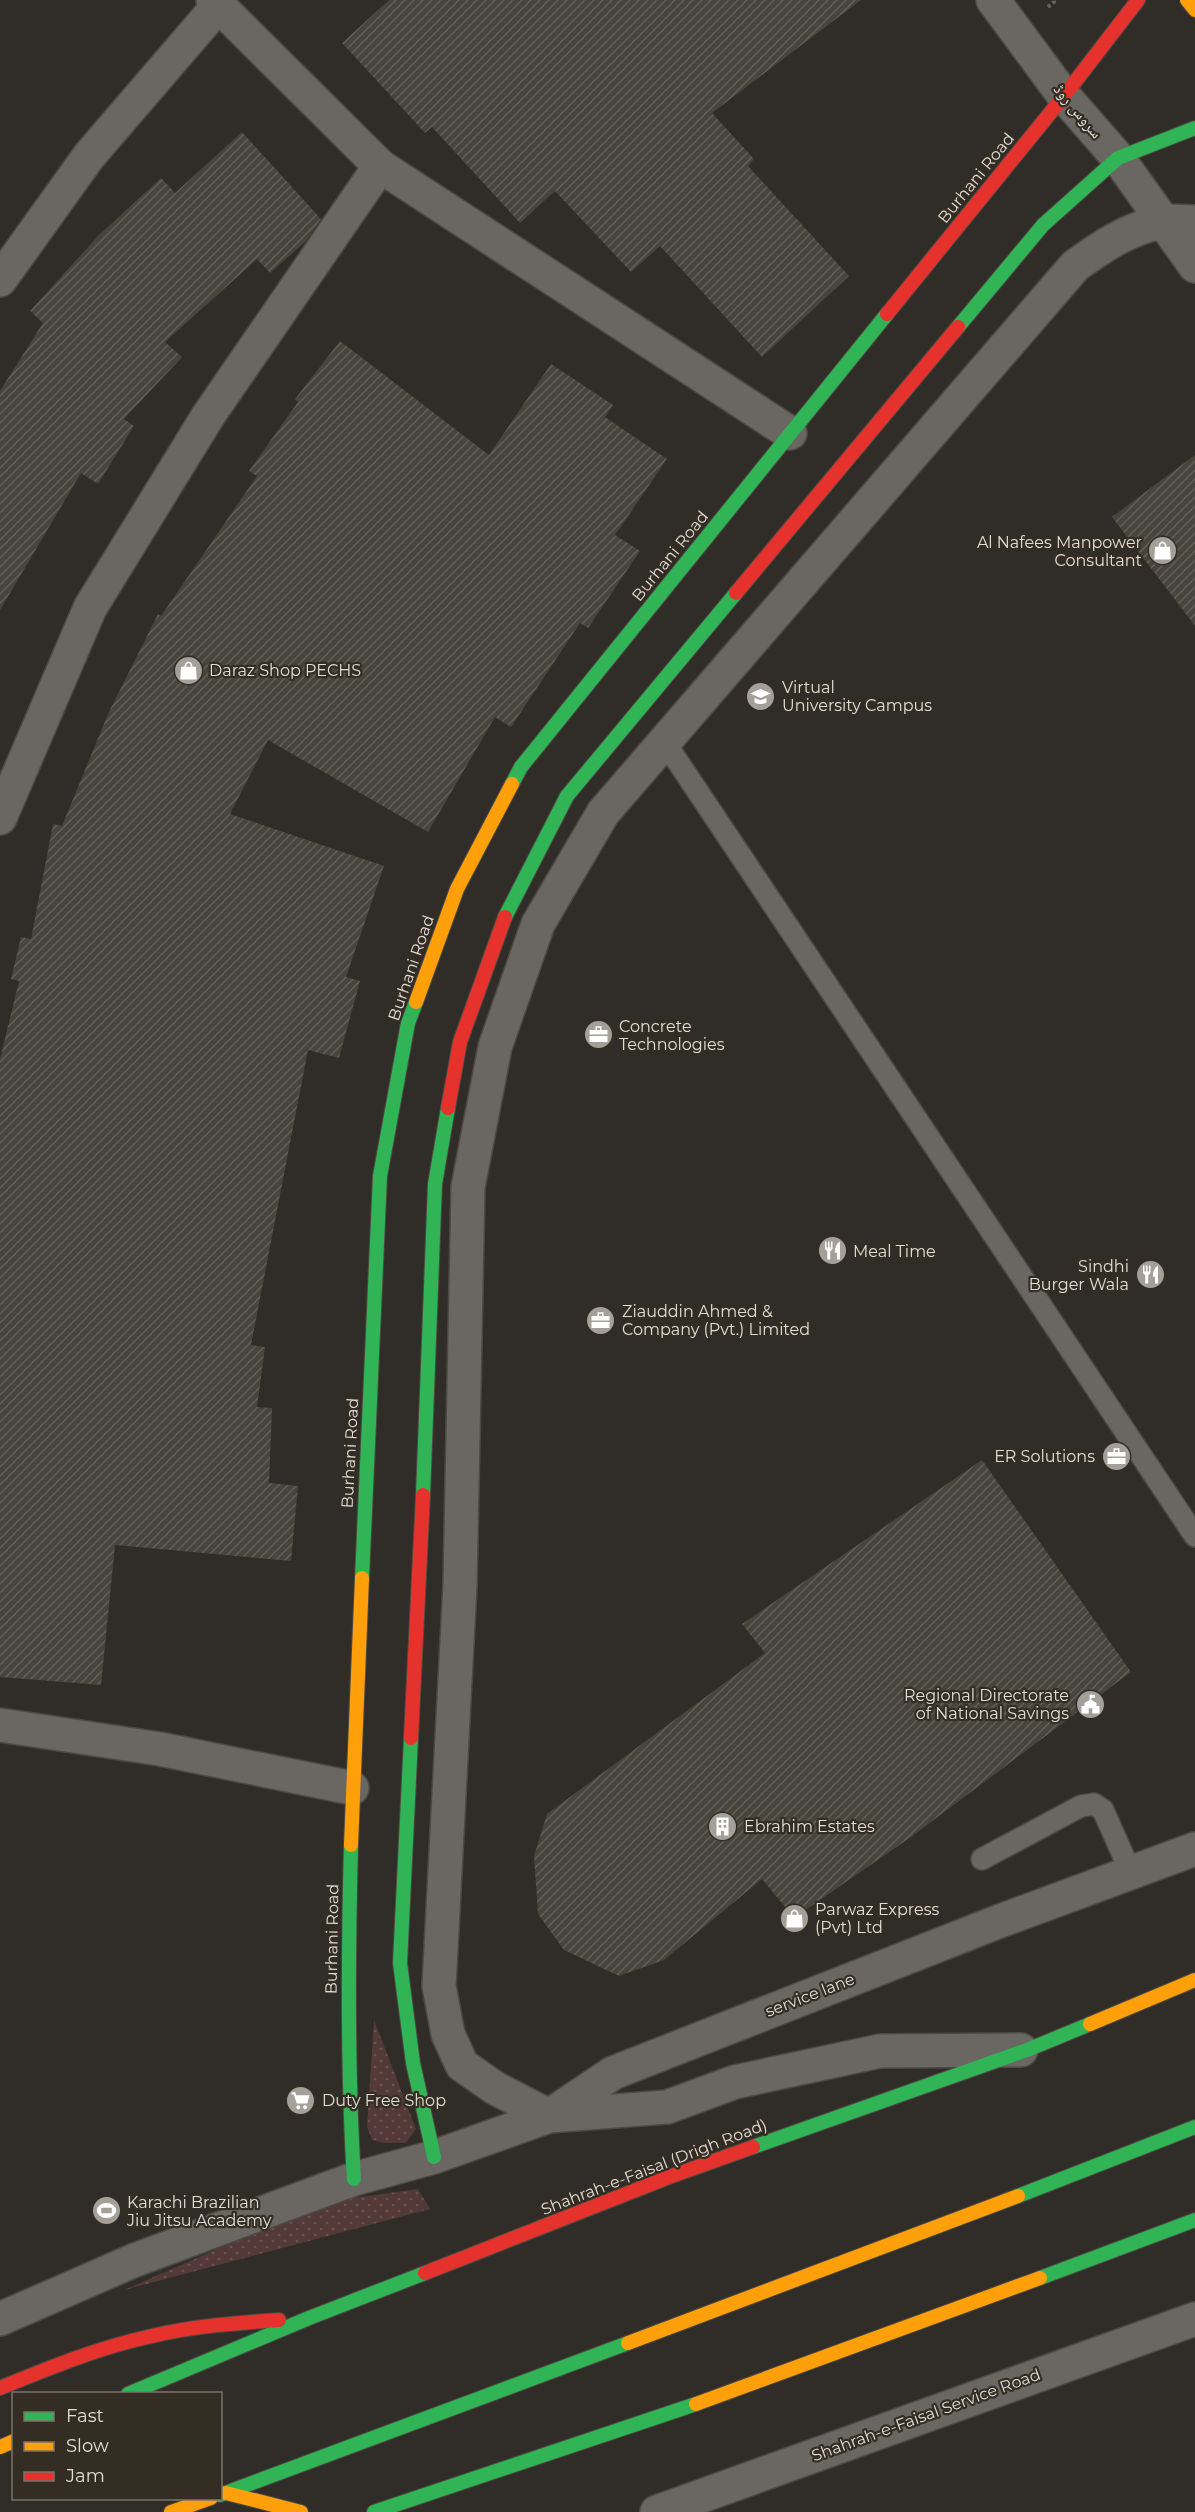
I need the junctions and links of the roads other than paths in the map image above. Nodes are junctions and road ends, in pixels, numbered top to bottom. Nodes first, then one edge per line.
1 (993, 0) edge
2 (1138, 0) edge
3 (1187, 0) edge
4 (215, 3) edge
5 (1195, 10) edge
6 (1064, 96) junction
7 (1195, 128) edge
8 (1118, 158) junction
9 (380, 166) junction
10 (1163, 222) junction
11 (1195, 222) edge
12 (1195, 266) edge
13 (0, 280) edge
14 (790, 433) junction
15 (664, 741) junction
16 (0, 818) edge
17 (1195, 1536) edge
18 (0, 1725) edge
19 (352, 1788) junction
20 (1195, 1849) edge
21 (982, 1859) dead end
22 (1131, 1873) junction
23 (1195, 1980) edge
24 (1027, 2050) junction
25 (549, 2116) junction
26 (1195, 2127) edge
27 (434, 2157) junction
28 (354, 2179) junction
29 (1195, 2220) edge
30 (309, 2318) junction
31 (0, 2319) edge
32 (1195, 2319) edge
33 (0, 2388) edge
34 (133, 2392) edge
35 (223, 2500) edge
36 (171, 2512) edge
37 (301, 2512) edge
38 (374, 2512) edge
39 (657, 2512) edge

1 - 6 street, سروس روڈ
2 - 6 main road, Burhani Road
3 - 5 main road
4 - 9 street
4 - 13 street
6 - 8 street, سروس روڈ
6 - 14 main road, Burhani Road
7 - 8 main road
8 - 10 street, سروس روڈ
8 - 27 main road
9 - 14 street
9 - 16 street
10 - 11 street
10 - 12 street
10 - 15 street
14 - 19 main road, Burhani Road
15 - 17 lane
15 - 25 street
18 - 19 street
19 - 28 main road, Burhani Road
20 - 22 street, service lane
21 - 22 lane
22 - 25 street, service lane
23 - 24 main road, Shahrah-e-Faisal (Drigh Road)
24 - 25 street
24 - 30 main road, Shahrah-e-Faisal (Drigh Road)
25 - 27 street, service lane
26 - 35 main road
27 - 28 street, service lane
28 - 31 street, service lane
29 - 38 main road
30 - 33 main road
30 - 34 main road, Shahrah-e-Faisal (Drigh Road)
32 - 39 street, Shahrah-e-Faisal Service Road
35 - 36 main road
35 - 37 main road

